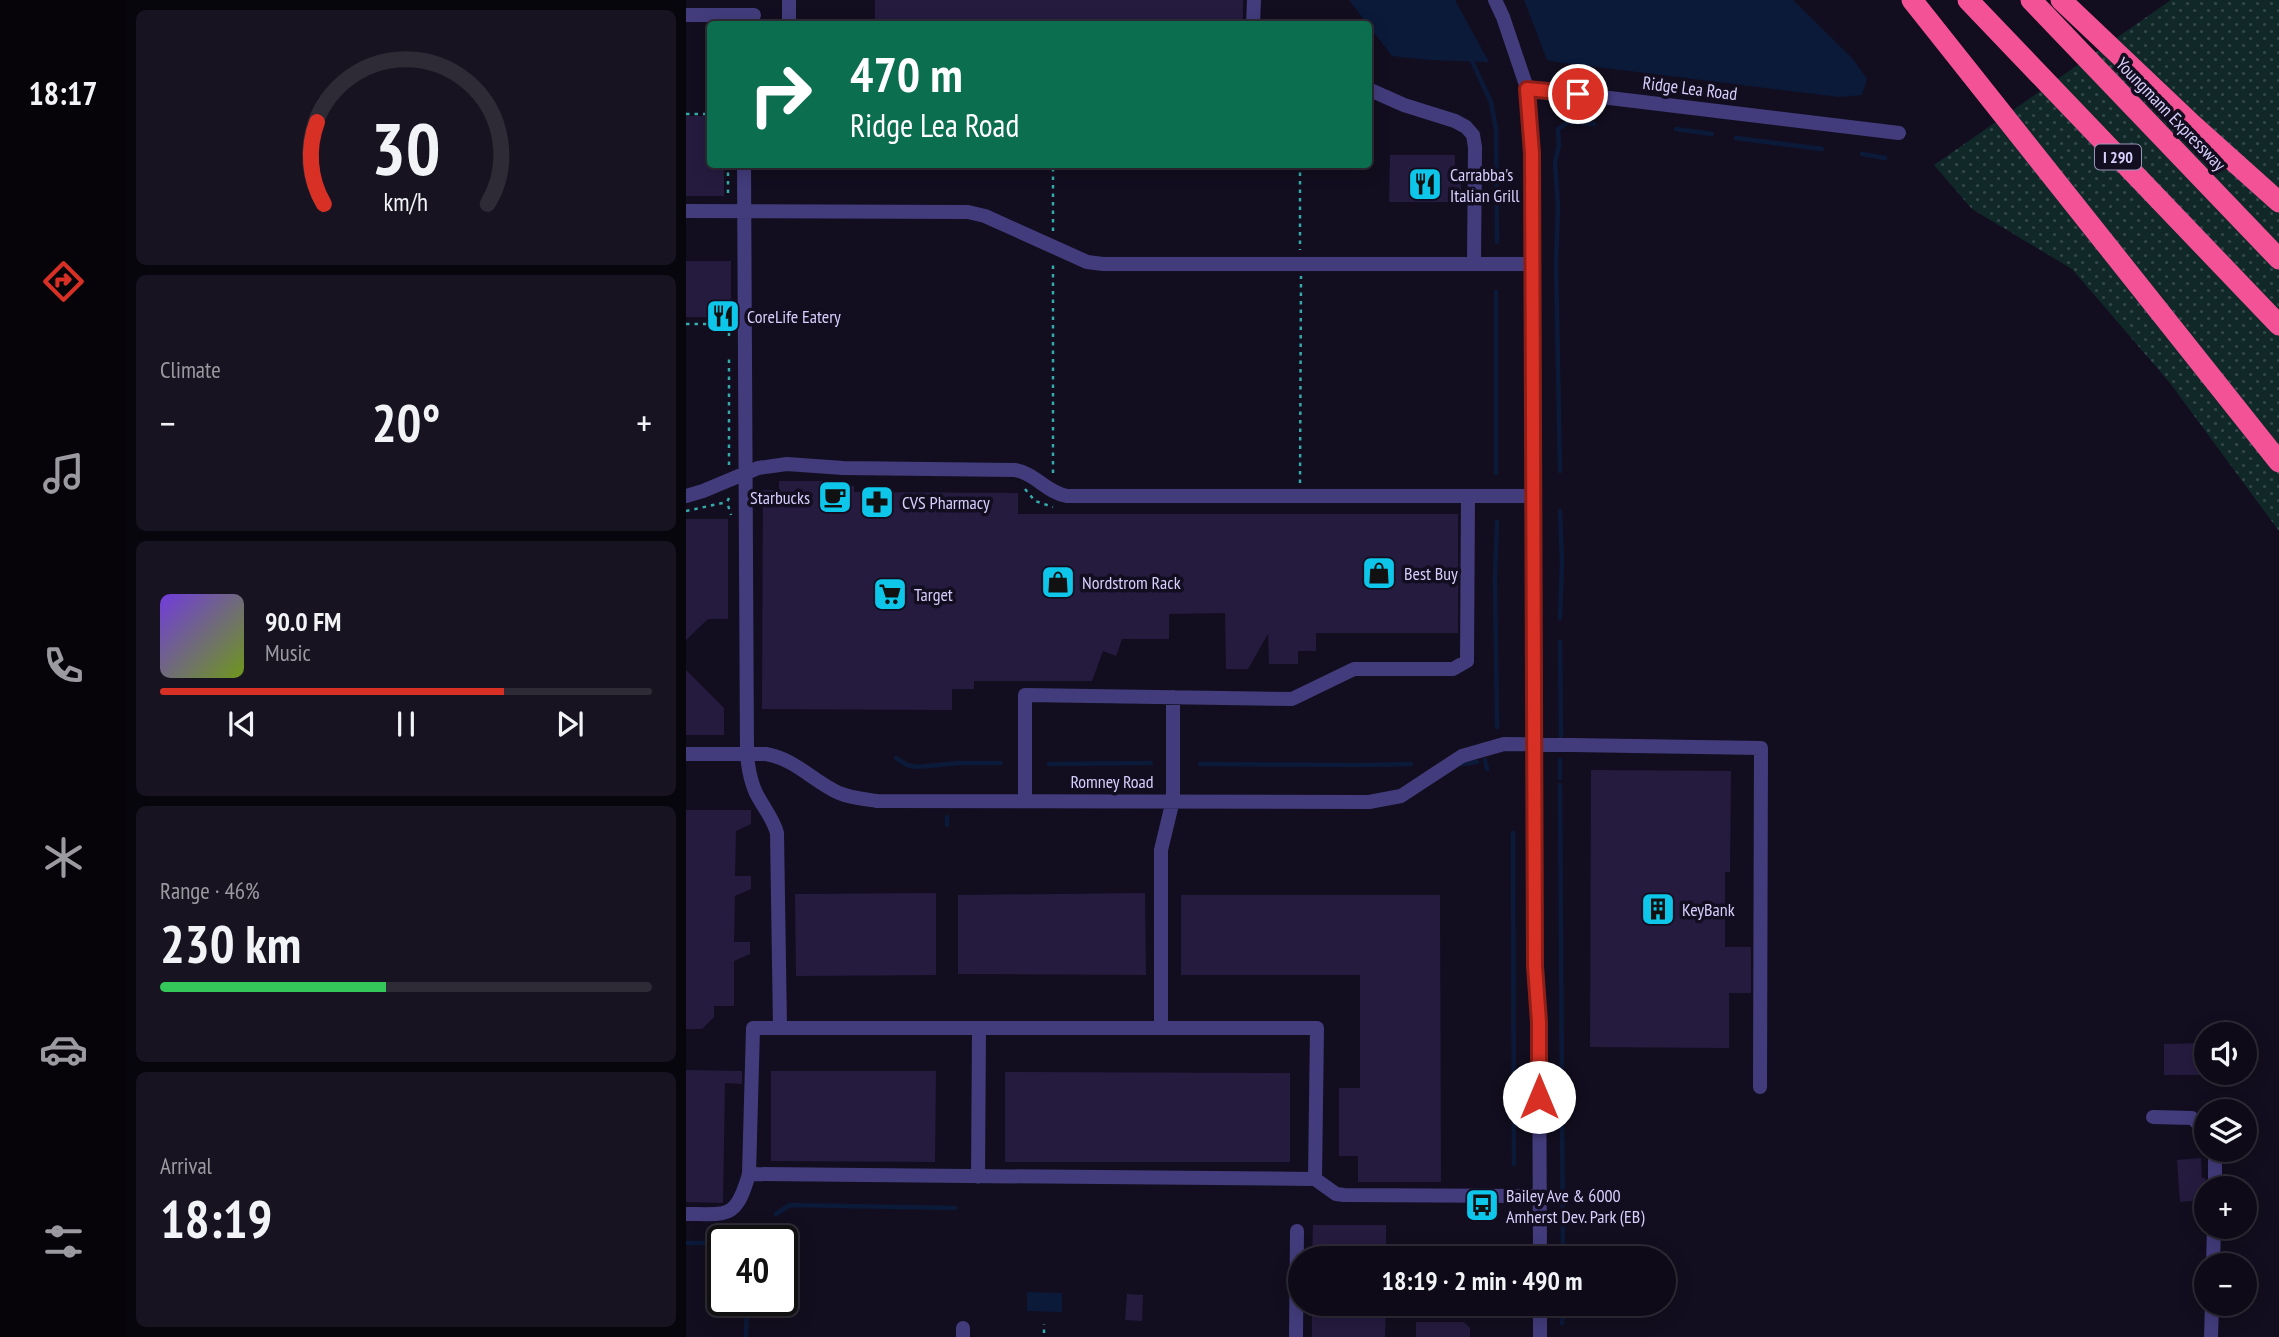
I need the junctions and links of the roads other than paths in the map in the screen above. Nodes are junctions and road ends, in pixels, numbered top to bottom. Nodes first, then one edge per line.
1 (789, 0) edge
2 (1254, 0) edge
3 (1495, 0) edge
4 (1912, 0) edge
5 (1968, 0) edge
6 (2031, 0) edge
7 (2061, 0) edge
8 (754, 13) edge
9 (686, 15) edge
10 (789, 21) edge
11 (1253, 21) edge
12 (1527, 89) junction
13 (1372, 91) edge
14 (1899, 133) dead end
15 (744, 168) edge
16 (2279, 202) edge
17 (686, 211) edge
18 (745, 212) junction
19 (2279, 259) edge
20 (1474, 264) junction
21 (1533, 264) junction
22 (2275, 314) edge
23 (2279, 462) edge
24 (747, 472) junction
25 (686, 496) edge
26 (1535, 496) junction
27 (1468, 497) junction
28 (1173, 697) junction
29 (1535, 745) junction
30 (686, 754) edge
31 (747, 754) junction
32 (1173, 800) junction
33 (1025, 801) junction
34 (780, 1028) junction
35 (979, 1028) junction
36 (1161, 1028) junction
37 (1760, 1087) dead end
38 (2153, 1117) dead end
39 (2194, 1120) edge
40 (749, 1174) junction
41 (978, 1177) junction
42 (1315, 1179) junction
43 (1539, 1196) junction
44 (686, 1214) edge
45 (1297, 1231) dead end
46 (1539, 1246) edge
47 (1540, 1316) edge
48 (2212, 1316) edge
49 (1296, 1337) edge
50 (1540, 1337) edge
51 (2211, 1337) edge

1 - 10 street
2 - 11 street
3 - 12 street
4 - 23 highway
5 - 22 highway, I 290
6 - 19 highway, Youngmann Expressway / I 290
7 - 16 highway
8 - 9 street
12 - 14 street, Ridge Lea Road
12 - 21 street
13 - 20 street
15 - 18 street
17 - 18 street
18 - 20 street
18 - 24 street
20 - 21 street
21 - 26 street
24 - 25 street
24 - 27 street
24 - 31 street
26 - 27 street
26 - 29 street
27 - 28 street
28 - 32 street
28 - 33 street
29 - 32 street, Romney Road
29 - 37 street, Romney Road
29 - 43 street
30 - 31 street, Romney Road
31 - 33 street, Romney Road
31 - 34 street
32 - 33 street, Romney Road
32 - 36 street
34 - 35 street
34 - 40 street
35 - 36 street
35 - 41 street
36 - 42 street
38 - 39 street
40 - 41 street
40 - 44 street
41 - 42 street
42 - 43 street
43 - 46 street
45 - 49 street
47 - 50 street
48 - 51 street

